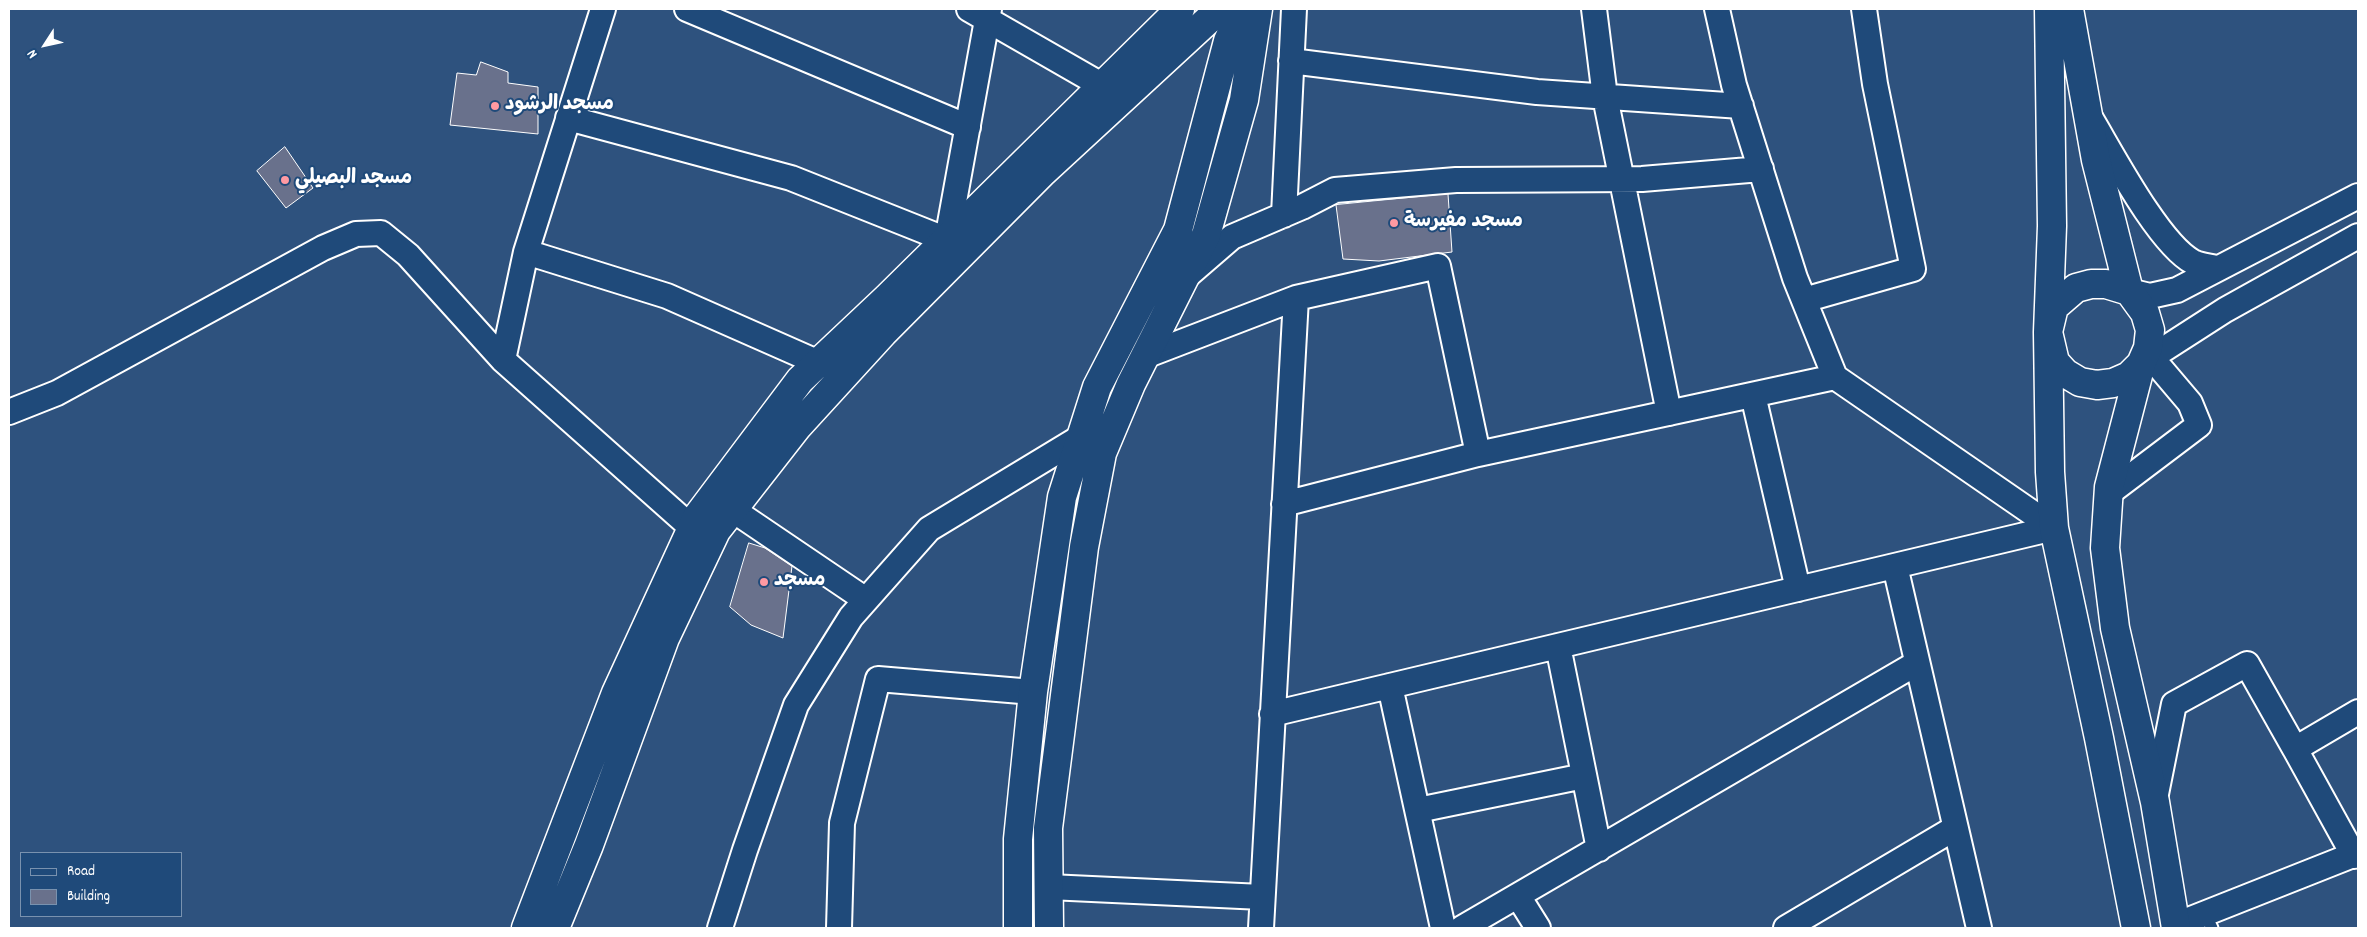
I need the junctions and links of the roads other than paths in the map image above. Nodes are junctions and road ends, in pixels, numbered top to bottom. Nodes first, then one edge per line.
1 (603, 9) edge
2 (686, 9) edge
3 (1180, 9) edge
4 (1220, 9) edge
5 (1243, 9) edge
6 (1258, 9) edge
7 (1294, 9) edge
8 (1594, 9) edge
9 (1717, 9) edge
10 (1864, 9) edge
11 (2049, 9) edge
12 (2069, 9) edge
13 (982, 12) edge
14 (1291, 61) junction
15 (1103, 86) junction
16 (1605, 96) junction
17 (1741, 106) junction
18 (2088, 113) junction
19 (568, 118) junction
20 (968, 127) junction
21 (1761, 169) junction
22 (1622, 179) junction
23 (2358, 196) edge
24 (1284, 215) junction
25 (2358, 236) edge
26 (947, 240) junction
27 (526, 252) junction
28 (2216, 268) junction
29 (1186, 276) junction
30 (2129, 291) junction
31 (1296, 298) junction
32 (1804, 300) junction
33 (2048, 332) junction
34 (1145, 356) junction
35 (503, 360) junction
36 (2146, 360) junction
37 (818, 363) junction
38 (1835, 377) junction
39 (1753, 395) junction
40 (9, 412) edge
41 (1669, 413) junction
42 (1081, 438) junction
43 (1478, 454) junction
44 (2109, 493) junction
45 (1284, 504) junction
46 (733, 510) junction
47 (692, 528) junction
48 (2054, 528) junction
49 (1895, 566) junction
50 (1798, 589) junction
51 (866, 600) junction
52 (1558, 646) junction
53 (1917, 663) junction
54 (1390, 686) junction
55 (1033, 692) junction
56 (2358, 712) edge
57 (1272, 714) junction
58 (2296, 749) junction
59 (1584, 776) junction
60 (2154, 802) junction
61 (1418, 810) junction
62 (1956, 828) junction
63 (1598, 849) junction
64 (2356, 854) edge
65 (1049, 887) junction
66 (1518, 896) junction
67 (1262, 897) junction
68 (2208, 921) edge
69 (2176, 927) edge
70 (526, 928) edge
71 (555, 928) edge
72 (720, 928) edge
73 (838, 928) edge
74 (1018, 928) edge
75 (1050, 928) edge
76 (1261, 928) edge
77 (1443, 928) edge
78 (1462, 928) edge
79 (1538, 928) edge
80 (1786, 928) edge
81 (1979, 928) edge
82 (2136, 928) edge

1 - 19 street
2 - 20 street
3 - 15 street
4 - 46 street
5 - 42 street
6 - 29 street
7 - 14 street
8 - 16 street
9 - 17 street
10 - 32 street
11 - 33 street
12 - 18 street
13 - 15 street
13 - 20 street
14 - 16 street
14 - 24 street
15 - 26 street
16 - 17 street
16 - 22 street
17 - 21 street
18 - 28 street
18 - 30 street
19 - 26 street
19 - 27 street
20 - 26 street
21 - 22 street
21 - 32 street
22 - 24 street
22 - 41 street
23 - 28 street
24 - 29 street
25 - 36 street
26 - 37 street
27 - 35 street
27 - 37 street
28 - 30 street
29 - 34 street
30 - 33 street
30 - 36 street
31 - 34 street
31 - 43 street
31 - 45 street
32 - 38 street
33 - 36 street
33 - 48 street
34 - 65 street
35 - 40 street
35 - 47 street
36 - 44 street
36 - 44 street
37 - 47 street
38 - 39 street
38 - 48 street
39 - 41 street
39 - 50 street
41 - 43 street
42 - 51 street
42 - 55 street
43 - 45 street
44 - 60 street
45 - 57 street
46 - 51 street
46 - 71 street
47 - 70 street
48 - 49 street
48 - 82 street
49 - 50 street
49 - 53 street
50 - 52 street
51 - 72 street
52 - 54 street
52 - 59 street
53 - 62 street
53 - 63 street
54 - 57 street
54 - 61 street
55 - 73 street
55 - 74 street
56 - 58 street
57 - 67 street
58 - 60 street
58 - 64 street
59 - 61 street
59 - 63 street
60 - 69 street
61 - 77 street
62 - 80 street
62 - 81 street
63 - 66 street
64 - 68 street
65 - 67 street
65 - 75 street
66 - 78 street
66 - 79 street
67 - 76 street
68 - 69 street

